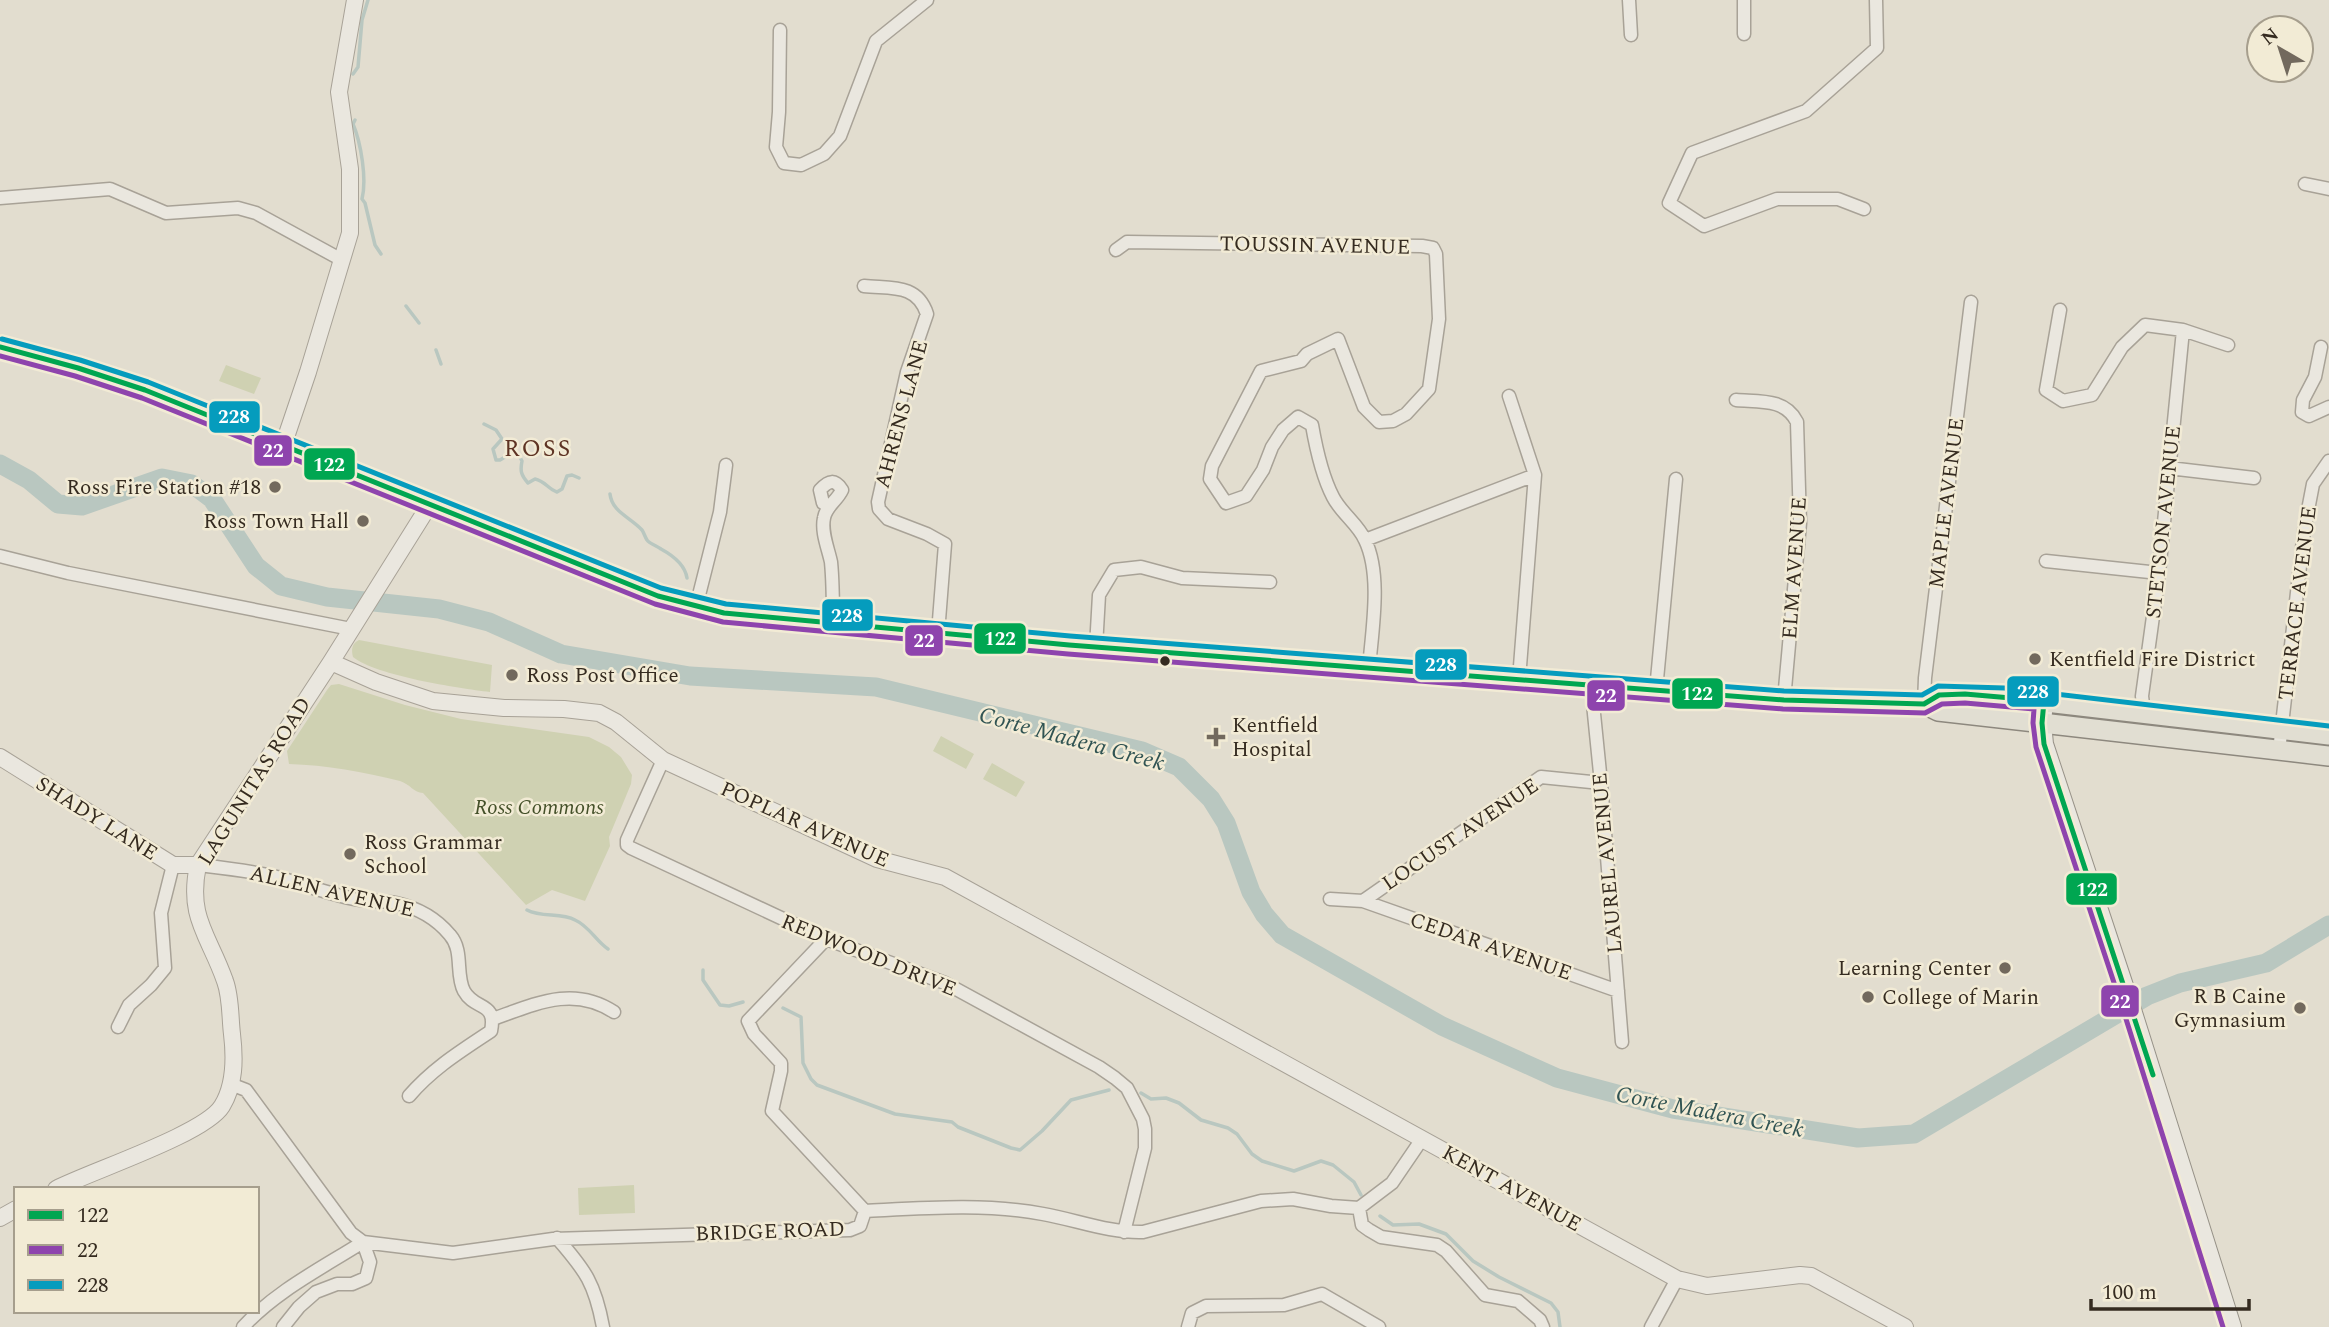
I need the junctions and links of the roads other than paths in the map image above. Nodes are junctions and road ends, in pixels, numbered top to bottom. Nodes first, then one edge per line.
1 (355, 0) edge
2 (927, 0) edge
3 (1629, 0) edge
4 (1744, 0) edge
5 (1876, 0) edge
6 (780, 30) dead end
7 (1744, 34) dead end
8 (1631, 35) dead end
9 (2305, 184) dead end
10 (2329, 189) edge
11 (0, 198) edge
12 (1864, 209) dead end
13 (1116, 250) dead end
14 (342, 260) junction
15 (864, 286) dead end
16 (1971, 302) dead end
17 (2060, 310) dead end
18 (2183, 330) junction
19 (2228, 345) dead end
20 (0, 347) edge
21 (2321, 347) dead end
22 (1509, 396) dead end
23 (1736, 400) dead end
24 (2329, 407) edge
25 (283, 446) junction
26 (2329, 461) edge
27 (726, 466) dead end
28 (2169, 468) junction
29 (1535, 475) junction
30 (2254, 478) dead end
31 (1676, 479) dead end
32 (430, 503) junction
33 (829, 506) dead end
34 (1365, 540) junction
35 (0, 556) edge
36 (2046, 561) dead end
37 (2159, 573) junction
38 (1270, 582) dead end
39 (696, 607) junction
40 (833, 623) junction
41 (351, 629) junction
42 (938, 633) junction
43 (1096, 647) junction
44 (331, 662) junction
45 (1369, 668) junction
46 (1519, 678) junction
47 (1591, 684) junction
48 (1656, 690) junction
49 (1784, 700) junction
50 (2044, 701) junction
51 (1924, 704) junction
52 (2144, 713) junction
53 (2042, 723) junction
54 (2282, 730) junction
55 (2329, 735) edge
56 (2279, 751) junction
57 (2329, 756) edge
58 (0, 757) edge
59 (663, 760) junction
60 (1601, 783) junction
61 (173, 865) junction
62 (198, 865) junction
63 (1330, 899) dead end
64 (1363, 901) junction
65 (827, 939) junction
66 (1134, 982) joint
67 (1618, 991) junction
68 (614, 1012) dead end
69 (493, 1019) junction
70 (118, 1027) dead end
71 (1622, 1042) dead end
72 (233, 1085) junction
73 (409, 1096) dead end
74 (1422, 1139) junction
75 (60, 1187) edge
76 (1359, 1208) junction
77 (865, 1211) junction
78 (1124, 1232) junction
79 (557, 1238) junction
80 (363, 1242) junction
81 (1677, 1279) junction
82 (259, 1310) edge
83 (255, 1313) edge
84 (243, 1327) edge
85 (283, 1327) edge
86 (603, 1327) edge
87 (1188, 1327) edge
88 (1380, 1327) edge
89 (1543, 1327) edge
90 (1651, 1327) edge
91 (1905, 1327) edge
92 (2232, 1327) edge

1 - 14 street
2 - 6 street
3 - 8 street
4 - 7 street
5 - 12 street
9 - 10 street
11 - 14 street
13 - 34 street, TOUSSIN AVENUE
14 - 25 street
15 - 42 street, AHRENS LANE
16 - 51 street, MAPLE AVENUE
17 - 18 street
18 - 19 street
18 - 28 street, STETSON AVENUE
20 - 25 main road
21 - 24 street
22 - 29 street
23 - 49 street, ELM AVENUE
25 - 32 main road
26 - 54 street, TERRACE AVENUE
27 - 39 street
28 - 30 street
28 - 37 street, STETSON AVENUE
29 - 34 street
29 - 46 street
31 - 48 street
32 - 39 main road
32 - 41 street, LAGUNITAS ROAD
33 - 40 street
34 - 45 street, TOUSSIN AVENUE
35 - 41 street
36 - 37 street
37 - 52 street, STETSON AVENUE
38 - 43 street
39 - 40 main road
40 - 42 main road
41 - 44 street, LAGUNITAS ROAD
42 - 43 main road
43 - 45 main road
44 - 59 street, POPLAR AVENUE
44 - 62 street, LAGUNITAS ROAD
45 - 46 main road
46 - 47 main road
47 - 48 main road
47 - 60 street, LAUREL AVENUE
48 - 49 main road
49 - 51 main road
50 - 51 main road
50 - 52 main road
50 - 53 main road
51 - 53 main road
52 - 54 main road
53 - 56 main road
53 - 92 main road
54 - 55 main road
54 - 56 street, TERRACE AVENUE
56 - 57 main road
58 - 61 street, SHADY LANE
59 - 65 street, REDWOOD DRIVE
59 - 66 street, POPLAR AVENUE
60 - 64 street, LOCUST AVENUE
60 - 67 street, LAUREL AVENUE
61 - 62 street, SHADY LANE
61 - 70 street
62 - 69 street, ALLEN AVENUE
62 - 72 street, LAGUNITAS ROAD
63 - 64 street, CEDAR AVENUE
64 - 67 street, CEDAR AVENUE
65 - 77 street
65 - 78 street, REDWOOD DRIVE
66 - 74 street, KENT AVENUE
67 - 71 street, LAUREL AVENUE
68 - 69 street
69 - 73 street
72 - 75 street
72 - 80 street
74 - 76 street
74 - 81 street, KENT AVENUE
76 - 78 street, BRIDGE ROAD
76 - 89 street
77 - 78 street, BRIDGE ROAD
77 - 79 street, BRIDGE ROAD
79 - 80 street, BRIDGE ROAD
79 - 86 street
80 - 82 street
80 - 85 street
81 - 90 street
81 - 91 street, KENT AVENUE
83 - 84 street
87 - 88 street

